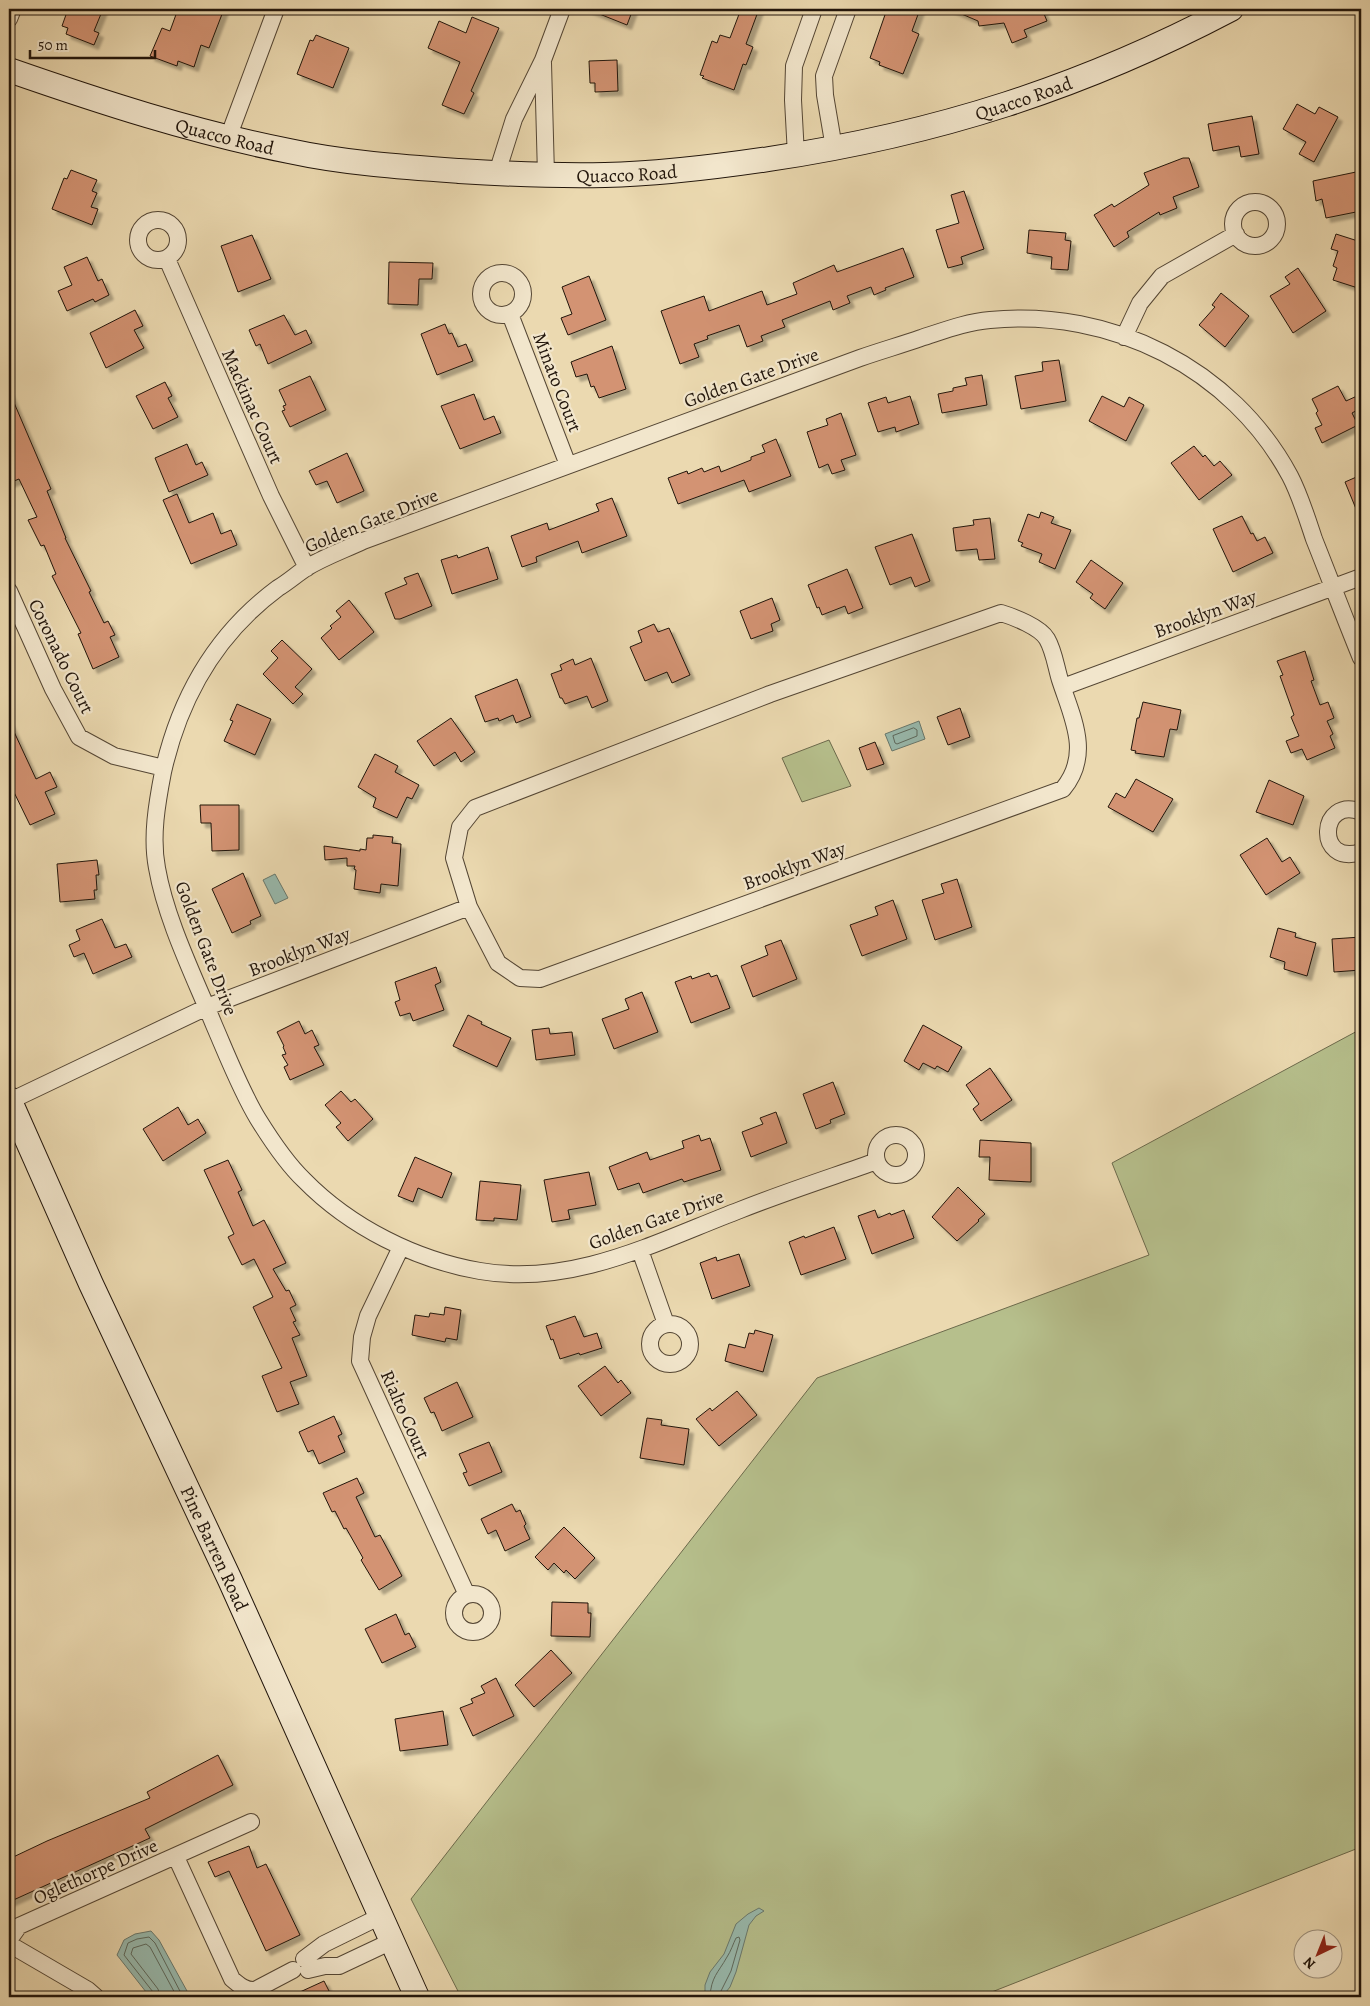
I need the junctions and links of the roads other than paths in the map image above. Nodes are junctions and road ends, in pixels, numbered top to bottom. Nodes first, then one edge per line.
1 (13, 9) edge
2 (276, 9) edge
3 (562, 9) edge
4 (814, 9) edge
5 (848, 9) edge
6 (1231, 9) edge
7 (9, 19) edge
8 (543, 60) junction
9 (9, 70) edge
10 (228, 138) junction
11 (834, 148) junction
12 (796, 155) junction
13 (497, 173) junction
14 (546, 175) junction
15 (1236, 234) dead end
16 (166, 259) dead end
17 (510, 314) dead end
18 (1124, 336) junction
19 (568, 465) junction
20 (307, 568) junction
21 (1361, 577) edge
22 (1333, 587) junction
23 (9, 591) edge
24 (1361, 658) edge
25 (1063, 687) junction
26 (164, 768) junction
27 (1361, 812) edge
28 (1361, 852) edge
29 (470, 907) junction
30 (207, 1007) junction
31 (9, 1100) edge
32 (877, 1161) dead end
33 (401, 1247) junction
34 (640, 1250) junction
35 (666, 1324) dead end
36 (467, 1595) dead end
37 (251, 1822) dead end
38 (176, 1857) junction
39 (381, 1916) junction
40 (9, 1940) edge
41 (392, 1941) junction
42 (9, 1944) edge
43 (302, 1966) junction
44 (257, 1993) edge
45 (96, 1997) edge
46 (418, 1997) edge

1 - 7 street
2 - 10 street
3 - 8 street
4 - 12 street
5 - 11 street
6 - 11 street, Quacco Road
8 - 13 street
8 - 14 street
9 - 10 street, Quacco Road
10 - 13 street, Quacco Road
11 - 12 street, Quacco Road
12 - 14 street, Quacco Road
13 - 14 street, Quacco Road
15 - 18 street
16 - 20 street, Mackinac Court
17 - 19 street, Minato Court
18 - 19 street, Golden Gate Drive
18 - 22 street, Golden Gate Drive
19 - 20 street, Golden Gate Drive
20 - 26 street, Golden Gate Drive
21 - 22 street, Brooklyn Way
22 - 24 street, Golden Gate Drive
22 - 25 street, Brooklyn Way
23 - 26 street, Coronado Court
25 - 29 street, Brooklyn Way
25 - 29 street, Brooklyn Way
26 - 30 street, Golden Gate Drive
27 - 28 street
29 - 30 street, Brooklyn Way
30 - 31 street, Brooklyn Way
30 - 33 street, Golden Gate Drive
31 - 39 street, Pine Barren Road
32 - 34 street, Golden Gate Drive
33 - 34 street, Golden Gate Drive
33 - 36 street, Rialto Court
34 - 35 street
37 - 38 street, Oglethorpe Drive
38 - 40 street, Oglethorpe Drive
38 - 44 street, Oglethorpe Drive
39 - 41 street, Pine Barren Road
39 - 43 street, Oglethorpe Drive
41 - 43 street, Oglethorpe Drive
41 - 46 street, Pine Barren Road
42 - 45 street
43 - 44 street, Oglethorpe Drive

